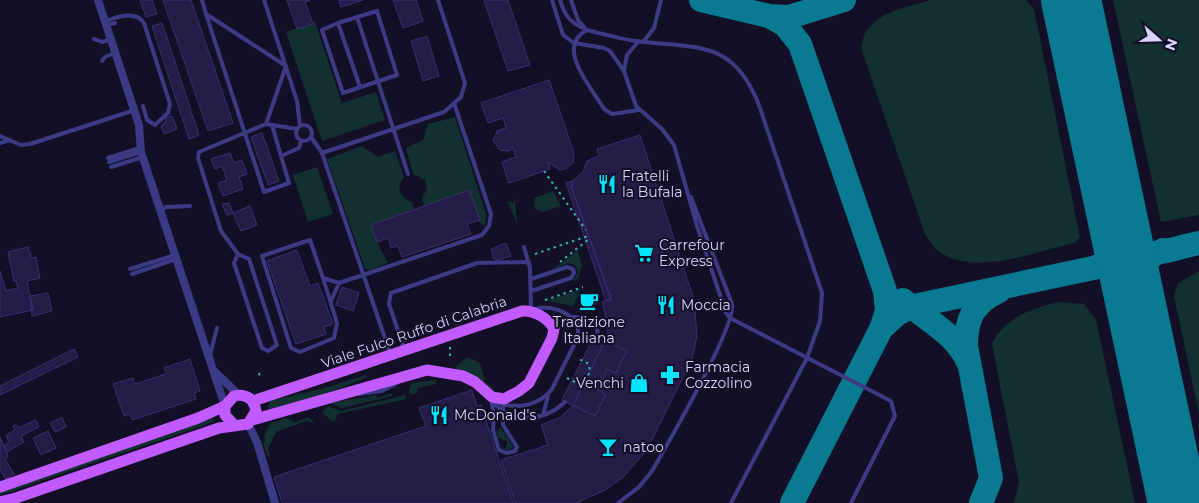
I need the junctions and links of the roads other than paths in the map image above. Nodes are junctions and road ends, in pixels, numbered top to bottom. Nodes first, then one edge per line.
1 (98, 0) edge
2 (202, 0) edge
3 (264, 0) edge
4 (438, 0) edge
5 (552, 0) edge
6 (560, 0) edge
7 (572, 0) edge
8 (661, 0) edge
9 (206, 14) junction
10 (357, 17) junction
11 (106, 23) junction
12 (115, 23) dead end
13 (338, 23) junction
14 (587, 30) junction
15 (94, 39) dead end
16 (111, 39) junction
17 (644, 41) junction
18 (638, 42) junction
19 (574, 43) junction
20 (115, 53) junction
21 (102, 61) dead end
22 (286, 66) junction
23 (624, 71) junction
24 (377, 81) junction
25 (360, 87) junction
26 (454, 103) junction
27 (143, 106) dead end
28 (135, 110) junction
29 (639, 110) junction
30 (269, 124) junction
31 (298, 128) junction
32 (393, 129) junction
33 (245, 132) junction
34 (0, 136) edge
35 (311, 137) junction
36 (10, 140) junction
37 (301, 141) junction
38 (0, 144) edge
39 (141, 152) junction
40 (322, 153) junction
41 (280, 156) junction
42 (408, 174) dead end
43 (685, 183) junction
44 (190, 206) dead end
45 (160, 209) junction
46 (524, 247) dead end
47 (238, 254) junction
48 (176, 257) junction
49 (529, 262) junction
50 (131, 272) dead end
51 (363, 275) junction
52 (323, 278) junction
53 (530, 279) junction
54 (339, 283) junction
55 (531, 291) junction
56 (330, 302) junction
57 (531, 311) junction
58 (571, 317) junction
59 (730, 318) junction
60 (217, 328) dead end
61 (598, 336) dead end
62 (404, 351) junction
63 (391, 356) junction
64 (209, 357) junction
65 (807, 358) junction
66 (214, 371) junction
67 (548, 394) junction
68 (239, 395) junction
69 (490, 397) junction
70 (253, 401) junction
71 (503, 402) junction
72 (565, 402) dead end
73 (225, 406) junction
74 (502, 412) junction
75 (543, 415) junction
76 (250, 422) junction
77 (234, 425) junction
78 (0, 487) edge
79 (0, 502) edge
80 (275, 503) edge
81 (618, 503) edge
82 (732, 503) edge
83 (851, 503) edge

1 - 11 street
2 - 9 lane
3 - 22 lane
4 - 26 lane
5 - 19 lane
6 - 14 lane
7 - 14 lane
8 - 17 lane
9 - 22 lane
9 - 33 lane
10 - 13 lane
10 - 24 lane
10 - 24 lane
11 - 12 lane
11 - 16 street
11 - 27 lane
13 - 25 lane
13 - 25 lane
14 - 18 lane
14 - 19 lane
15 - 16 lane
16 - 20 street
17 - 18 lane
17 - 65 lane
18 - 23 lane
19 - 23 lane
19 - 29 lane
20 - 21 lane
20 - 28 street
22 - 30 lane
22 - 31 lane
23 - 29 lane
24 - 25 lane
24 - 32 lane
26 - 32 lane
26 - 51 lane
28 - 36 lane
28 - 39 street
29 - 43 lane
30 - 31 lane
30 - 33 lane
30 - 41 lane
31 - 35 lane
31 - 37 lane
32 - 40 lane
32 - 42 lane
33 - 41 lane
33 - 47 lane
34 - 36 lane
35 - 37 lane
35 - 40 lane
36 - 38 lane
37 - 41 lane
39 - 39 lane
39 - 45 street
40 - 51 lane
43 - 59 lane
43 - 59 lane
44 - 45 lane
45 - 48 street
46 - 49 lane
47 - 47 lane
48 - 50 lane
48 - 64 street
49 - 53 lane
49 - 62 lane
51 - 54 lane
51 - 63 lane
52 - 54 lane
52 - 56 lane
52 - 56 lane
53 - 55 lane
53 - 55 lane
54 - 56 lane
55 - 57 lane
57 - 58 lane
57 - 62 main road, Viale Fulco Ruffo di Calabria
57 - 71 main road
58 - 61 lane
58 - 67 lane
59 - 65 lane
59 - 81 lane
60 - 64 lane
62 - 63 main road, Viale Fulco Ruffo di Calabria
63 - 70 main road, Viale Fulco Ruffo di Calabria
64 - 66 street
65 - 82 lane
65 - 83 lane
66 - 68 street
66 - 73 street
67 - 71 lane
67 - 75 lane
68 - 70 main road
68 - 73 main road
69 - 71 main road
69 - 74 lane
69 - 74 lane
69 - 76 main road
70 - 76 main road
71 - 74 lane
72 - 75 lane
73 - 77 main road
73 - 78 main road
74 - 75 lane
76 - 77 main road
76 - 80 street
77 - 79 main road

